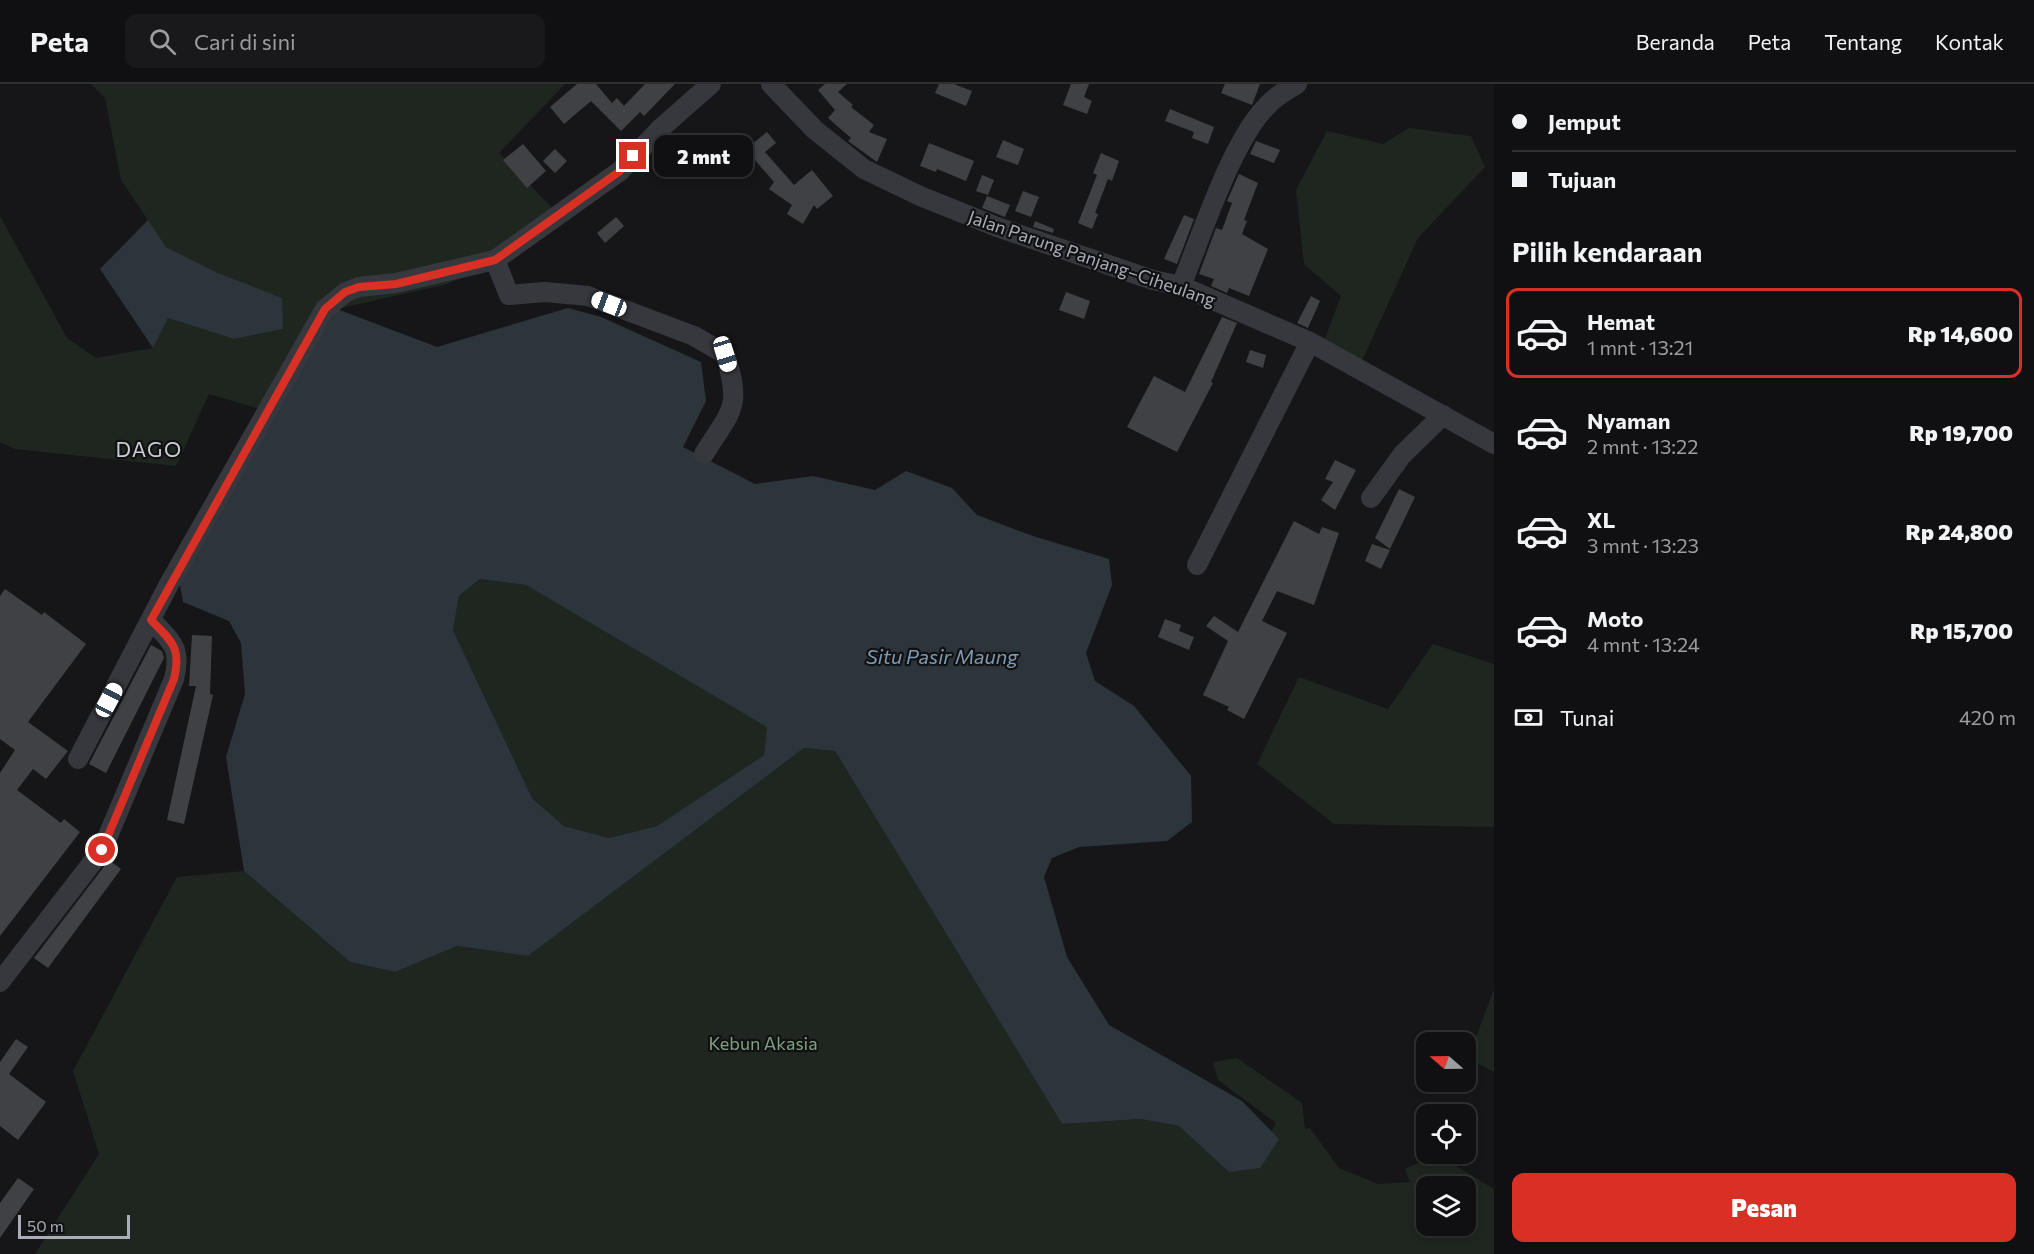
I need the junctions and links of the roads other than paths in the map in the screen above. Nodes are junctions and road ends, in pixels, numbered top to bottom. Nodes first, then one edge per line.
1 (711, 84) edge
2 (771, 84) edge
3 (1295, 84) edge
4 (495, 260) junction
5 (1181, 286) junction
6 (1310, 342) junction
7 (1443, 415) junction
8 (1494, 444) edge
9 (704, 454) dead end
10 (1371, 498) dead end
11 (1197, 565) dead end
12 (151, 620) junction
13 (78, 759) dead end
14 (0, 982) edge

1 - 4 street
2 - 5 street, Jalan Parung Panjang–Ciheulang
3 - 5 street
4 - 9 street
4 - 12 street
5 - 6 street, Jalan Parung Panjang–Ciheulang
6 - 7 street, Jalan Parung Panjang–Ciheulang
6 - 11 street
7 - 8 street, Jalan Parung Panjang–Ciheulang
7 - 10 street
12 - 13 street
12 - 14 street

